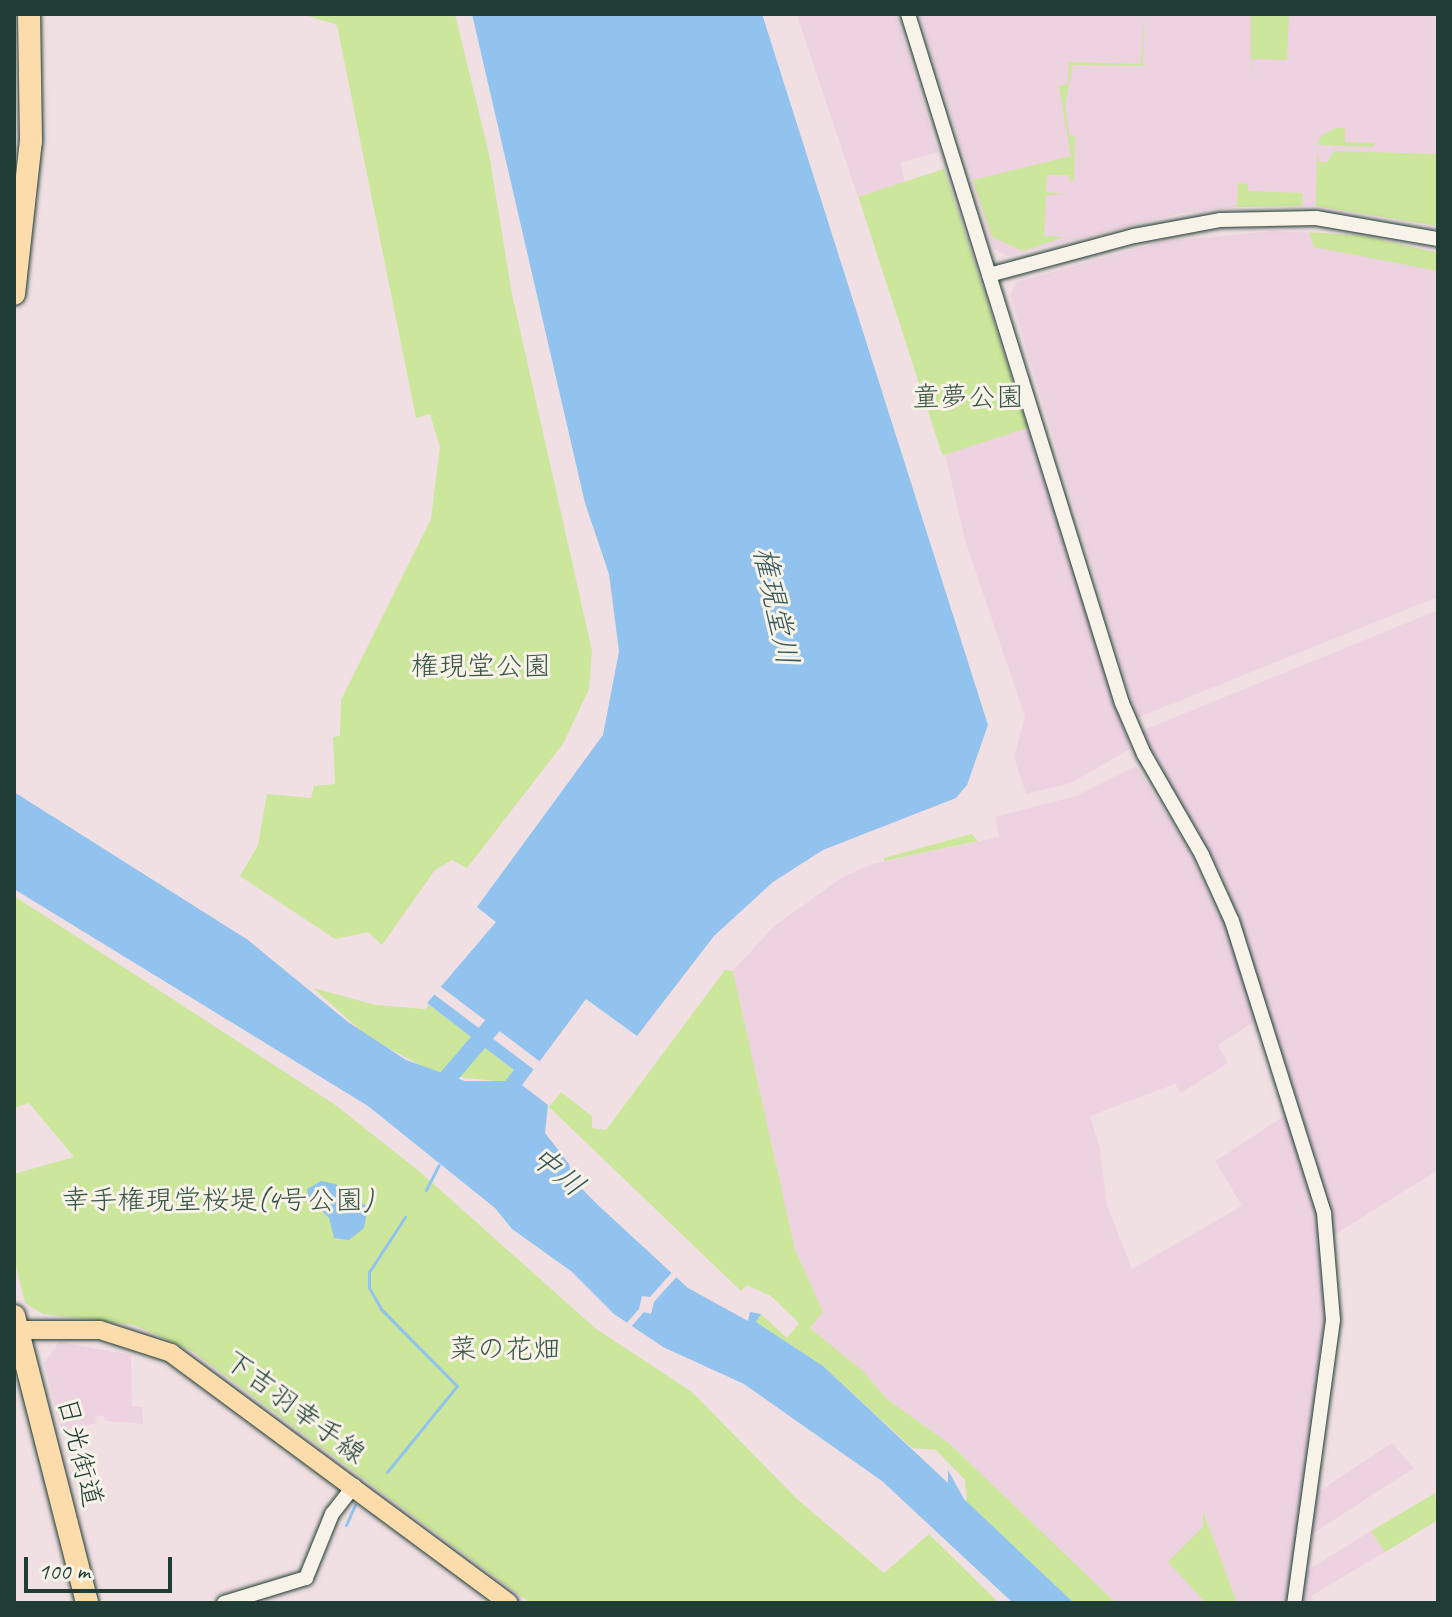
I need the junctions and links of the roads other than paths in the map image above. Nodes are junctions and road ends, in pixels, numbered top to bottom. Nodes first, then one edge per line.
1 (16, 14) edge
2 (29, 14) edge
3 (908, 14) edge
4 (14, 183) edge
5 (1438, 239) edge
6 (989, 275) junction
7 (14, 294) edge
8 (15, 1326) edge
9 (354, 1486) junction
10 (87, 1603) edge
11 (224, 1603) edge
12 (509, 1603) edge
13 (1294, 1603) edge

1 - 4 highway
2 - 7 highway
3 - 6 street
5 - 6 street
6 - 13 street
8 - 9 main road, 下吉羽幸手線
8 - 10 highway, 日光街道
9 - 11 street
9 - 12 main road, 下吉羽幸手線

